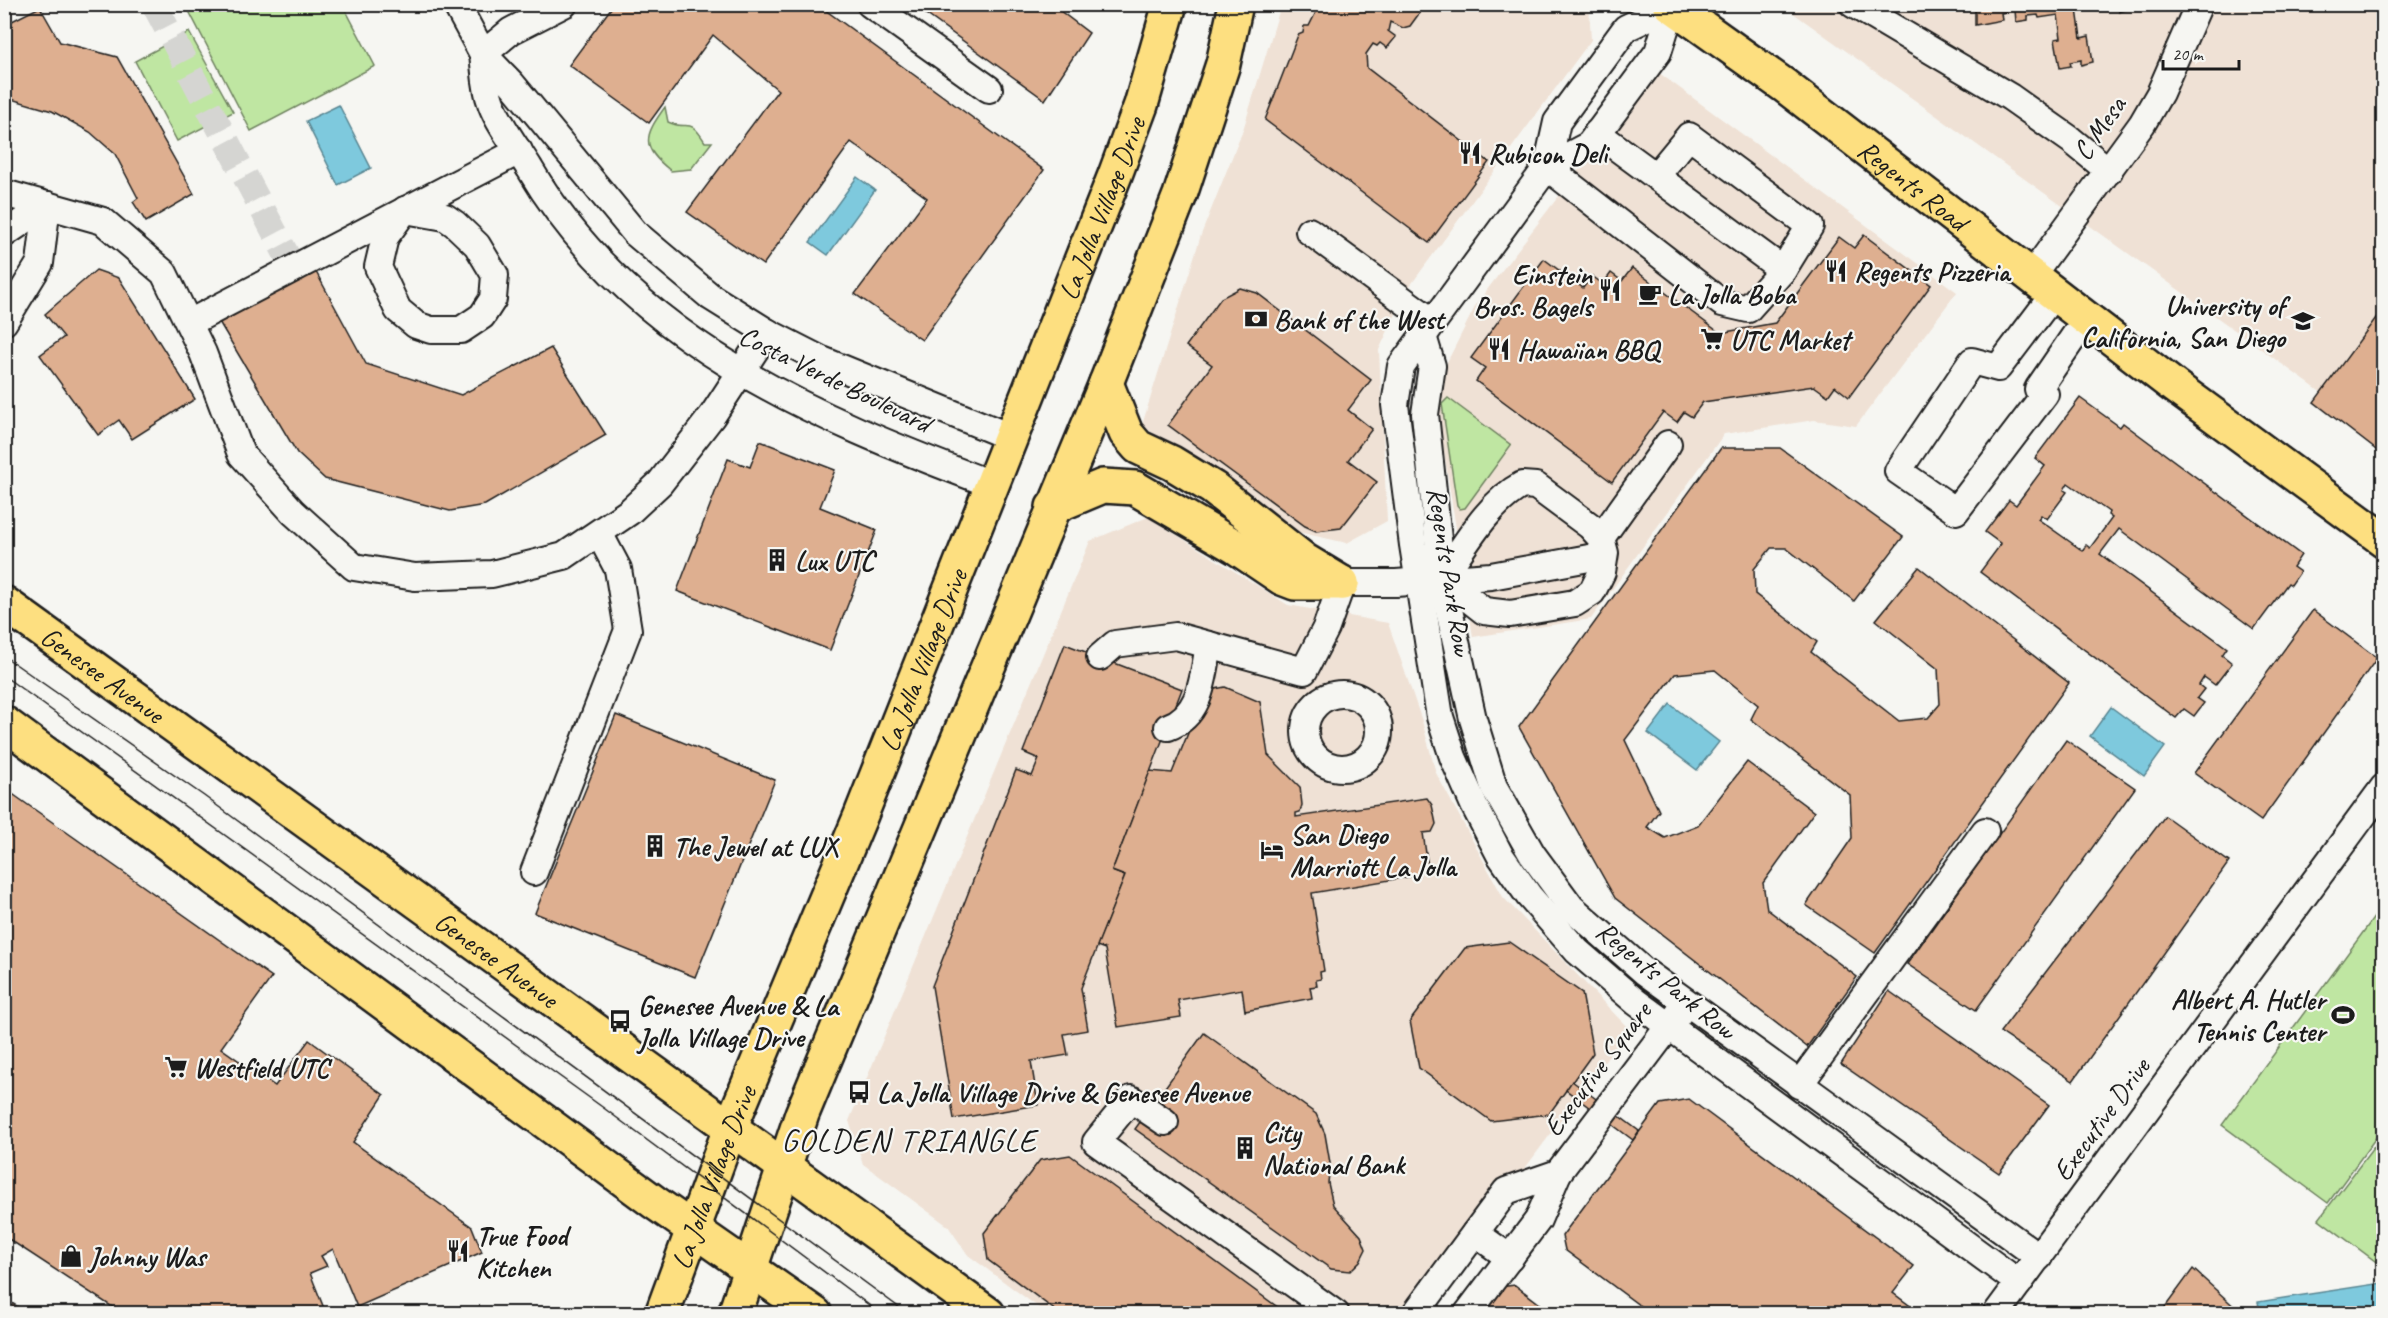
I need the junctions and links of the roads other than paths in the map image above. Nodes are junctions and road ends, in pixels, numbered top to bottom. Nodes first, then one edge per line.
1 (456, 4) edge
2 (564, 4) edge
3 (870, 4) edge
4 (1170, 4) edge
5 (1236, 4) edge
6 (1853, 4) edge
7 (2199, 4) edge
8 (1672, 5) edge
9 (483, 54) junction
10 (989, 89) dead end
11 (1597, 134) junction
12 (519, 151) junction
13 (1547, 167) junction
14 (2109, 171) junction
15 (1656, 176) junction
16 (4, 193) edge
17 (46, 206) junction
18 (405, 210) junction
19 (1309, 231) dead end
20 (4, 234) edge
21 (1783, 270) junction
22 (2043, 284) junction
23 (2086, 319) junction
24 (4, 322) edge
25 (189, 323) junction
26 (1428, 329) junction
27 (767, 332) junction
28 (740, 372) junction
29 (1106, 383) junction
30 (1010, 437) junction
31 (1668, 444) dead end
32 (991, 484) junction
33 (1053, 507) junction
34 (600, 534) junction
35 (2384, 540) edge
36 (1595, 548) junction
37 (1430, 580) junction
38 (1342, 583) junction
39 (4, 603) edge
40 (1208, 653) junction
41 (1100, 657) dead end
42 (1304, 671) junction
43 (1322, 700) dead end
44 (1172, 716) dead end
45 (4, 723) edge
46 (2384, 787) edge
47 (1985, 831) dead end
48 (534, 872) dead end
49 (1561, 914) junction
50 (1686, 1003) junction
51 (1668, 1026) junction
52 (1799, 1086) junction
53 (1165, 1122) dead end
54 (731, 1126) junction
55 (786, 1165) junction
56 (1558, 1173) junction
57 (693, 1227) junction
58 (1475, 1233) junction
59 (2038, 1257) junction
60 (1510, 1258) junction
61 (752, 1268) junction
62 (2019, 1283) junction
63 (662, 1314) edge
64 (735, 1314) edge
65 (815, 1314) edge
66 (988, 1314) edge
67 (1336, 1314) edge
68 (1415, 1314) edge
69 (1467, 1314) edge
70 (1996, 1314) edge

1 - 9 street, Costa Verde Boulevard
2 - 9 street
3 - 10 street
4 - 30 main road, La Jolla Village Drive
5 - 29 main road
6 - 14 street
7 - 14 street, C Mesa
8 - 11 street, Regents Park Row
8 - 13 street
8 - 22 main road, Regents Road
9 - 12 street, Costa Verde Boulevard
9 - 27 street, Costa Verde Boulevard
11 - 13 street, Regents Park Row
11 - 15 street
12 - 18 street
12 - 28 street, Costa Verde Boulevard
13 - 21 street
13 - 26 street, Regents Park Row
14 - 22 street, C Mesa
15 - 21 street
15 - 21 street
16 - 17 street
17 - 20 street
17 - 24 street
17 - 25 street
18 - 18 street
18 - 25 street
19 - 26 street
22 - 23 main road, Regents Road
22 - 23 street, C Mesa
23 - 35 main road, Regents Road
25 - 34 street
26 - 37 street, Regents Park Row
27 - 28 street
27 - 30 street, Costa Verde Boulevard
28 - 32 street, Costa Verde Boulevard
28 - 34 street
29 - 33 main road
29 - 38 main road
30 - 32 main road, La Jolla Village Drive
31 - 36 street
32 - 54 main road, La Jolla Village Drive
33 - 38 main road
33 - 55 main road
34 - 48 street
36 - 37 street
36 - 37 street
36 - 37 street
37 - 38 street
37 - 49 street, Regents Park Row
38 - 42 street
39 - 54 main road, Genesee Avenue
40 - 41 street
40 - 42 street
40 - 44 street
42 - 43 street
45 - 57 main road
46 - 59 street, Executive Drive
47 - 52 street
49 - 50 street, Regents Park Row
49 - 51 street, Regents Park Row
50 - 51 street, Executive Square
50 - 52 street, Regents Park Row
51 - 56 street, Executive Square
51 - 62 street, Regents Park Row
52 - 59 street, Regents Park Row
53 - 67 street
54 - 55 main road, Genesee Avenue
54 - 57 main road, La Jolla Village Drive
55 - 61 main road
55 - 66 main road, Genesee Avenue
56 - 58 street, Executive Square
56 - 60 street, Executive Square
57 - 61 main road
57 - 63 main road, La Jolla Village Drive
58 - 60 street
58 - 68 street, Executive Square
59 - 62 street, Executive Drive
60 - 69 street, Executive Square
61 - 64 main road
61 - 65 main road
62 - 70 street, Executive Drive

